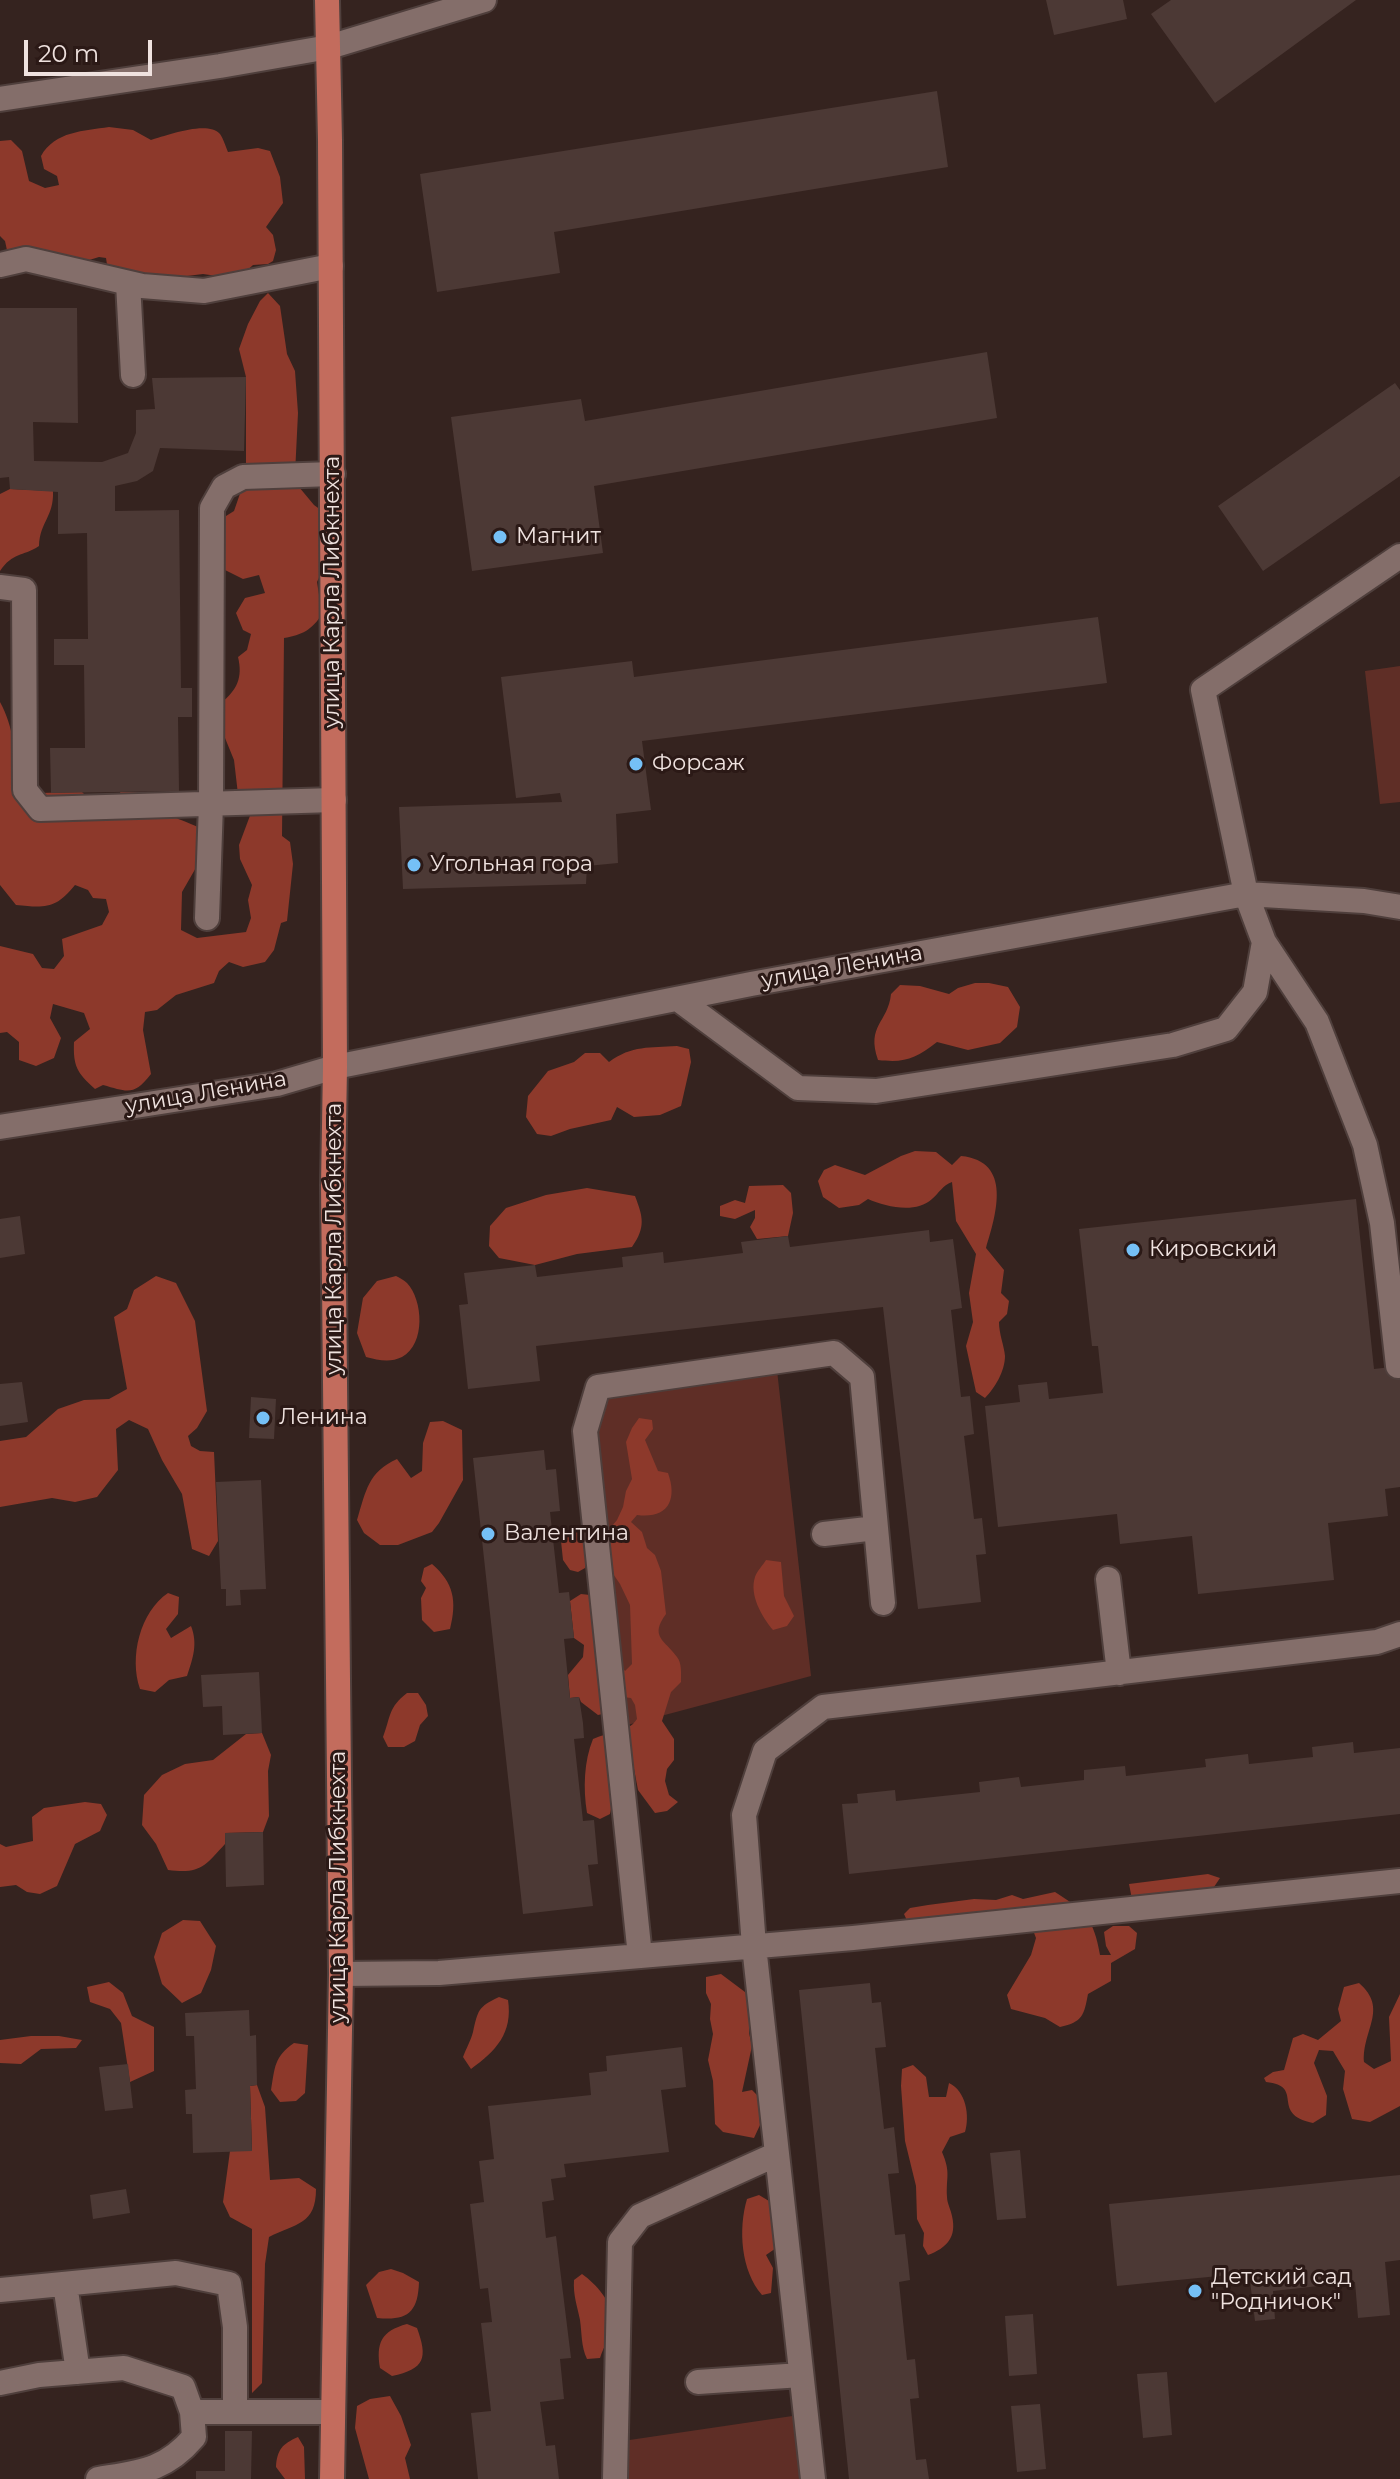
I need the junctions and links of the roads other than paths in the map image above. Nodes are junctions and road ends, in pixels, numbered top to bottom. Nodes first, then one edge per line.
1 (327, 0) edge
2 (484, 0) edge
3 (329, 47) junction
4 (0, 99) edge
5 (0, 265) edge
6 (331, 266) junction
7 (128, 283) junction
8 (133, 375) dead end
9 (333, 474) junction
10 (1400, 556) edge
11 (0, 587) edge
12 (334, 800) junction
13 (211, 804) junction
14 (1246, 894) junction
15 (1400, 907) edge
16 (207, 918) dead end
17 (1264, 942) junction
18 (678, 999) junction
19 (335, 1067) junction
20 (0, 1127) edge
21 (1398, 1366) edge
22 (876, 1528) junction
23 (824, 1534) dead end
24 (1108, 1579) dead end
25 (883, 1603) dead end
26 (1400, 1634) edge
27 (1119, 1673) junction
28 (1400, 1881) edge
29 (754, 1946) junction
30 (640, 1956) junction
31 (341, 1974) junction
32 (777, 2154) junction
33 (65, 2284) junction
34 (0, 2290) edge
35 (78, 2372) junction
36 (801, 2375) junction
37 (698, 2382) dead end
38 (0, 2383) edge
39 (192, 2412) junction
40 (235, 2412) junction
41 (332, 2412) junction
42 (98, 2479) edge
43 (332, 2479) edge
44 (615, 2479) edge
45 (813, 2479) edge

1 - 3 main road, улица Карла Либкнехта
2 - 3 street
3 - 4 street
3 - 6 main road, улица Карла Либкнехта
5 - 7 street
6 - 7 street
6 - 9 main road, улица Карла Либкнехта
7 - 8 street
9 - 12 main road, улица Карла Либкнехта
9 - 13 street
10 - 14 street
11 - 13 street
12 - 13 street
12 - 19 main road, улица Карла Либкнехта
13 - 16 street
14 - 15 street, улица Ленина
14 - 17 street
14 - 18 street, улица Ленина
17 - 18 street
17 - 21 street
18 - 19 street, улица Ленина
19 - 20 street, улица Ленина
19 - 31 main road, улица Карла Либкнехта
22 - 23 street
22 - 25 street
22 - 30 street
24 - 27 street
26 - 27 street
27 - 29 street
28 - 29 street
29 - 30 street
29 - 32 street
30 - 31 street
31 - 41 main road, улица Карла Либкнехта
32 - 36 street
32 - 44 street
33 - 34 street
33 - 35 street
33 - 40 street
35 - 38 street
35 - 39 street
36 - 37 street
36 - 45 street
39 - 40 street
39 - 42 street
40 - 41 street
41 - 43 main road, улица Карла Либкнехта

